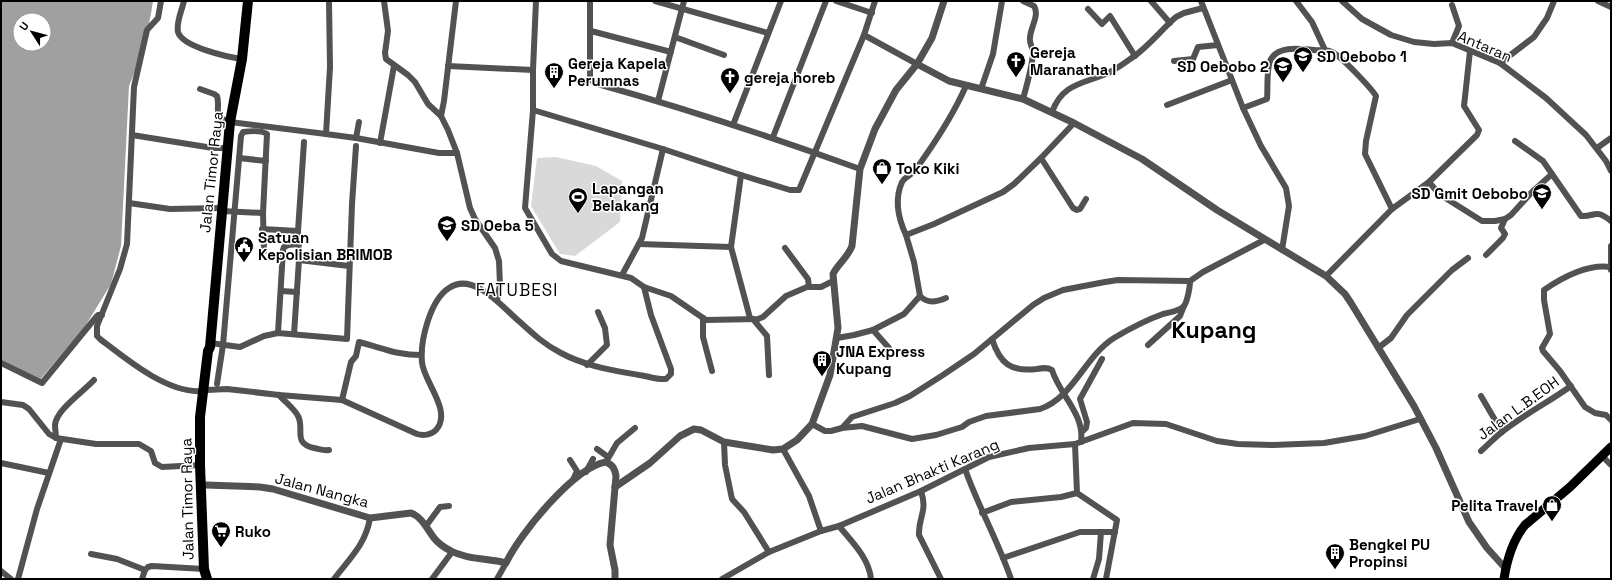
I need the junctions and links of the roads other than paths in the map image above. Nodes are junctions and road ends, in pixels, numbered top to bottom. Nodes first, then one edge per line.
1 (161, 1) edge
2 (184, 1) edge
3 (248, 1) edge
4 (329, 1) edge
5 (384, 1) edge
6 (456, 1) edge
7 (536, 1) edge
8 (590, 1) edge
9 (655, 1) edge
10 (684, 1) edge
11 (781, 1) edge
12 (826, 1) edge
13 (836, 1) edge
14 (875, 1) edge
15 (944, 1) edge
16 (1002, 1) edge
17 (1024, 1) edge
18 (1151, 1) edge
19 (1201, 1) edge
20 (1296, 1) edge
21 (1342, 1) edge
22 (1554, 1) edge
23 (1598, 1) edge
24 (1036, 4) edge
25 (1452, 5) dead end
26 (1611, 7) edge
27 (1088, 8) dead end
28 (1203, 8) junction
29 (682, 9) junction
30 (872, 14) junction
31 (1170, 22) junction
32 (591, 31) junction
33 (768, 33) junction
34 (864, 35) junction
35 (675, 37) junction
36 (1452, 43) junction
37 (1218, 44) junction
38 (1325, 50) junction
39 (1470, 51) junction
40 (671, 52) junction
41 (724, 55) dead end
42 (1135, 56) junction
43 (242, 59) junction
44 (1174, 61) dead end
45 (1500, 63) junction
46 (917, 64) junction
47 (394, 66) junction
48 (448, 66) junction
49 (533, 70) junction
50 (1232, 80) junction
51 (966, 86) junction
52 (200, 89) dead end
53 (981, 89) junction
54 (1023, 99) junction
55 (658, 101) junction
56 (1167, 105) dead end
57 (1243, 108) junction
58 (533, 110) junction
59 (1052, 112) junction
60 (441, 116) junction
61 (230, 122) junction
62 (358, 122) dead end
63 (1074, 123) junction
64 (733, 124) junction
65 (326, 134) junction
66 (132, 135) junction
67 (773, 137) junction
68 (356, 138) junction
69 (1611, 138) edge
70 (1515, 141) dead end
71 (304, 142) dead end
72 (380, 143) junction
73 (356, 146) dead end
74 (228, 148) junction
75 (1597, 148) junction
76 (663, 149) junction
77 (815, 152) junction
78 (457, 153) junction
79 (239, 158) junction
80 (1041, 158) junction
81 (266, 161) junction
82 (860, 169) junction
83 (1611, 171) edge
84 (1552, 174) junction
85 (741, 175) junction
86 (1429, 182) junction
87 (1086, 200) dead end
88 (129, 203) junction
89 (1392, 209) junction
90 (222, 210) junction
91 (234, 211) junction
92 (263, 213) junction
93 (1505, 219) junction
94 (1611, 220) edge
95 (262, 229) junction
96 (298, 231) junction
97 (906, 235) junction
98 (1264, 240) junction
99 (299, 244) junction
100 (639, 244) junction
101 (1611, 246) edge
102 (731, 247) junction
103 (785, 248) dead end
104 (1282, 250) junction
105 (264, 251) dead end
106 (1486, 255) dead end
107 (1468, 258) dead end
108 (299, 260) junction
109 (349, 266) junction
110 (1610, 267) edge
111 (1611, 271) edge
112 (622, 275) junction
113 (1326, 276) junction
114 (833, 281) junction
115 (1190, 281) junction
116 (644, 287) junction
117 (809, 287) junction
118 (281, 291) junction
119 (297, 292) junction
120 (920, 296) junction
121 (946, 298) dead end
122 (497, 300) junction
123 (1184, 306) junction
124 (598, 312) dead end
125 (102, 315) junction
126 (703, 318) junction
127 (751, 319) junction
128 (873, 330) junction
129 (278, 333) junction
130 (294, 334) junction
131 (837, 338) junction
132 (992, 339) junction
133 (210, 345) junction
134 (1148, 345) dead end
135 (223, 346) junction
136 (889, 348) dead end
137 (1378, 348) junction
138 (421, 355) junction
139 (1102, 359) dead end
140 (1, 363) edge
141 (587, 365) junction
142 (712, 371) dead end
143 (769, 375) dead end
144 (94, 380) dead end
145 (217, 384) dead end
146 (1571, 386) junction
147 (204, 391) junction
148 (1065, 393) junction
149 (279, 395) junction
150 (1481, 396) dead end
151 (342, 400) junction
152 (1, 402) edge
153 (1420, 419) junction
154 (1611, 420) edge
155 (812, 424) junction
156 (635, 428) dead end
157 (842, 428) junction
158 (1083, 431) junction
159 (1502, 432) junction
160 (58, 438) junction
161 (724, 442) junction
162 (1078, 443) junction
163 (1611, 447) edge
164 (597, 449) dead end
165 (783, 449) junction
166 (329, 450) dead end
167 (1481, 451) dead end
168 (1602, 456) junction
169 (593, 459) dead end
170 (607, 459) junction
171 (570, 460) dead end
172 (2, 465) edge
173 (200, 465) junction
174 (1611, 465) edge
175 (965, 469) junction
176 (586, 472) junction
177 (50, 473) junction
178 (572, 482) junction
179 (206, 485) junction
180 (615, 487) junction
181 (921, 491) junction
182 (1077, 493) junction
183 (449, 506) dead end
184 (982, 513) junction
185 (370, 518) junction
186 (426, 526) junction
187 (839, 526) junction
188 (820, 532) junction
189 (1101, 532) junction
190 (1116, 532) junction
191 (452, 552) junction
192 (769, 552) junction
193 (91, 554) dead end
194 (1003, 558) junction
195 (506, 563) junction
196 (204, 569) junction
197 (1506, 569) junction
198 (145, 570) junction
199 (1, 571) edge
200 (11, 579) edge
201 (18, 579) edge
202 (142, 579) edge
203 (207, 579) edge
204 (334, 579) edge
205 (432, 579) edge
206 (497, 579) edge
207 (615, 579) edge
208 (722, 579) edge
209 (871, 579) edge
210 (941, 579) edge
211 (1011, 579) edge
212 (1094, 579) edge
213 (1106, 579) edge
214 (1504, 579) edge

1 - 66 street
2 - 43 street
3 - 43 highway, Jalan Timor Raya
4 - 65 street
5 - 47 street
6 - 48 street
7 - 49 street
8 - 32 street
9 - 29 street
10 - 29 street
11 - 33 street
12 - 67 street
13 - 30 street
14 - 30 street
15 - 46 street
16 - 53 street
17 - 24 street
18 - 31 street
19 - 28 street
20 - 38 street
21 - 36 street, Antaran
22 - 45 street
23 - 26 street
24 - 54 street
25 - 36 street
27 - 42 street
28 - 31 street
28 - 37 street
29 - 33 street
29 - 35 street
30 - 34 street
31 - 42 street
32 - 40 street
32 - 55 street
33 - 64 street
34 - 46 street
34 - 77 street
35 - 40 street
35 - 41 street
36 - 39 street, Antaran
37 - 44 street
37 - 50 street
38 - 57 street
38 - 89 street
39 - 45 street, Antaran
39 - 86 street
40 - 55 street
42 - 59 street
43 - 61 highway, Jalan Timor Raya
45 - 75 street, Antaran
46 - 51 street
46 - 82 street
47 - 60 street
47 - 72 street
48 - 49 street
48 - 60 street
49 - 58 street
50 - 56 street
50 - 57 street
51 - 53 street
51 - 97 street
52 - 61 street
53 - 54 street
54 - 59 street
55 - 64 street
57 - 104 street
58 - 76 street
58 - 112 street
59 - 63 street
60 - 78 street
61 - 65 street
61 - 74 highway, Jalan Timor Raya
62 - 68 street
63 - 80 street
63 - 98 street
64 - 67 street
65 - 68 street
66 - 74 street
66 - 88 street
67 - 77 street
68 - 72 street
69 - 75 street
70 - 84 street
71 - 96 street
72 - 78 street
73 - 109 street
74 - 90 highway, Jalan Timor Raya
75 - 83 street, Antaran
76 - 85 street
76 - 100 street
77 - 82 street
77 - 85 street
78 - 122 street
79 - 81 street
79 - 81 street
79 - 91 street
80 - 87 street
80 - 97 street
81 - 92 street
82 - 114 street
84 - 93 street
84 - 94 street
85 - 102 street
86 - 89 street
86 - 93 street
88 - 90 street
88 - 125 street
89 - 113 street
90 - 91 street
90 - 133 highway, Jalan Timor Raya
91 - 92 street
91 - 135 street
92 - 95 street
93 - 106 street
95 - 96 street
95 - 105 street
96 - 99 street
97 - 120 street
98 - 104 street
98 - 115 street
99 - 108 street
99 - 118 street
100 - 102 street
100 - 112 street
101 - 110 street
102 - 127 street
103 - 117 street
104 - 113 street
107 - 137 street
108 - 109 street
108 - 119 street
109 - 130 street
110 - 111 street
110 - 146 street
112 - 116 street
113 - 137 street
114 - 117 street
114 - 131 street
115 - 123 street
115 - 132 street
116 - 126 street
116 - 141 street
117 - 127 street
118 - 119 street
118 - 129 street
119 - 130 street
120 - 121 street
120 - 128 street
122 - 138 street
122 - 141 street
123 - 134 street
123 - 148 street
124 - 141 street
125 - 140 street
125 - 147 street
126 - 127 street
126 - 142 street
127 - 143 street
128 - 131 street
128 - 136 street
129 - 130 street
129 - 135 street
131 - 155 street
132 - 148 street
132 - 157 street
133 - 135 street
133 - 147 highway, Jalan Timor Raya
135 - 145 street
137 - 153 street
138 - 151 street
138 - 151 street
139 - 158 street
144 - 160 street
146 - 154 street
146 - 159 street, Jalan L.B.EOH
147 - 149 street
147 - 173 highway, Jalan Timor Raya
147 - 179 highway, Jalan Timor Raya
148 - 157 street
148 - 158 street
149 - 151 street
149 - 166 street
150 - 159 street
152 - 160 street
153 - 162 street, Jalan Bhakti Karang
153 - 197 street
155 - 157 street
155 - 165 street
156 - 170 street
158 - 162 street
159 - 167 street, Jalan L.B.EOH
160 - 173 street
160 - 177 street
161 - 165 street
161 - 180 street
161 - 192 street
162 - 175 street, Jalan Bhakti Karang
162 - 182 street
163 - 168 main road
164 - 170 street
165 - 188 street
168 - 174 street
168 - 197 main road
169 - 176 street
170 - 176 street
170 - 180 street
171 - 178 street
172 - 177 street
173 - 196 highway, Jalan Timor Raya
175 - 181 street, Jalan Bhakti Karang
175 - 184 street
176 - 178 street
177 - 201 street
178 - 195 street
179 - 185 street, Jalan Nangka
179 - 203 highway, Jalan Timor Raya
180 - 207 street
181 - 187 street, Jalan Bhakti Karang
181 - 210 street
182 - 184 street
182 - 190 street
183 - 186 street
184 - 194 street
185 - 186 street, Jalan Nangka
185 - 204 street
186 - 191 street, Jalan Nangka
187 - 188 street, Jalan Bhakti Karang
187 - 209 street
188 - 192 street, Jalan Bhakti Karang
189 - 190 street
189 - 194 street
189 - 212 street
190 - 213 street
191 - 195 street, Jalan Nangka
191 - 205 street
192 - 208 street, Jalan Bhakti Karang
193 - 198 street
194 - 211 street
195 - 206 street
196 - 198 street
196 - 203 highway, Jalan Timor Raya
197 - 214 main road
198 - 202 street
199 - 200 street

